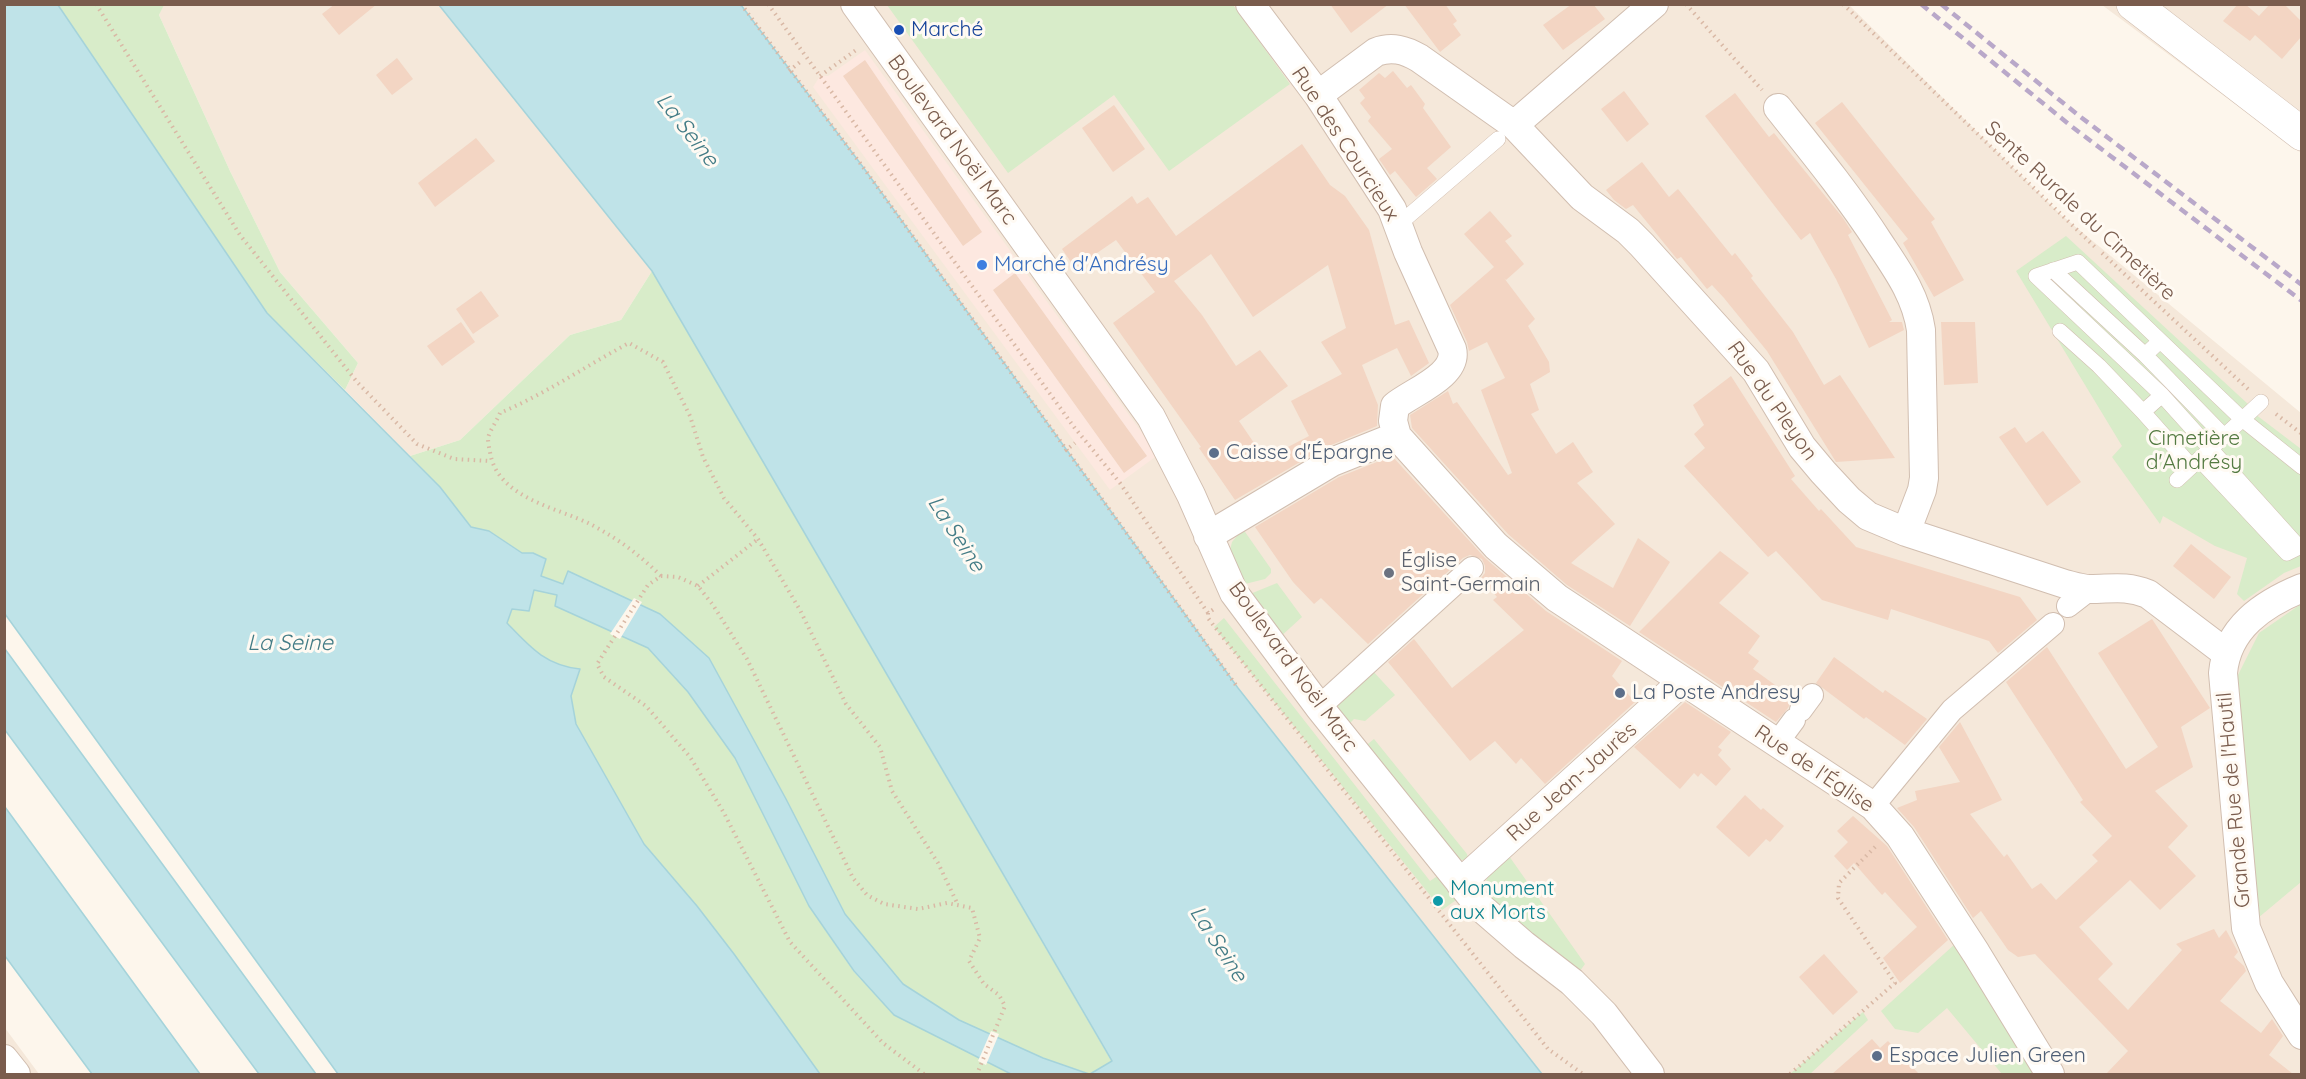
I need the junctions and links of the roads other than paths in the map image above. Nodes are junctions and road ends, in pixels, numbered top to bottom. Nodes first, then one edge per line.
1 (855, 4) edge
2 (1250, 4) edge
3 (1653, 4) edge
4 (2133, 4) edge
5 (1318, 95) junction
6 (1778, 108) road end
7 (1506, 132) junction
8 (2301, 134) edge
9 (1398, 225) junction
10 (2054, 270) junction
11 (2061, 331) dead end
12 (2160, 341) junction
13 (2145, 354) junction
14 (2162, 395) junction
15 (2261, 402) road end
16 (2143, 412) junction
17 (2242, 419) junction
18 (1397, 436) junction
19 (2224, 436) junction
20 (2211, 448) junction
21 (2195, 463) junction
22 (2301, 467) edge
23 (2177, 480) dead end
24 (1906, 532) junction
25 (1208, 536) junction
26 (2300, 547) edge
27 (1472, 568) dead end
28 (2301, 588) edge
29 (2053, 624) dead end
30 (2226, 653) junction
31 (1683, 681) junction
32 (1318, 707) junction
33 (1802, 708) dead end
34 (1777, 743) junction
35 (1873, 806) junction
36 (1460, 883) junction
37 (2301, 1035) edge
38 (4, 1059) edge
39 (16, 1074) edge
40 (1650, 1074) edge
41 (2050, 1074) edge

1 - 25 street, Boulevard Noël Marc
2 - 5 street, Rue des Courcieux
3 - 7 street
4 - 8 street
5 - 7 street, Rue du Pleyon
5 - 9 street, Rue des Courcieux
6 - 24 street
7 - 9 lane
7 - 24 street, Rue du Pleyon
9 - 18 street, Rue des Courcieux
10 - 12 lane
10 - 13 lane
10 - 14 lane
11 - 16 lane
12 - 13 lane
12 - 17 lane
13 - 19 lane
14 - 16 lane
14 - 20 lane
15 - 17 lane
16 - 21 lane
17 - 19 lane
17 - 22 lane
18 - 25 street
18 - 31 street, Rue de l'Église
19 - 20 lane
20 - 21 lane
20 - 26 lane
21 - 23 lane
21 - 26 lane
24 - 30 street, Rue du Pleyon
25 - 32 street, Boulevard Noël Marc
27 - 32 street
28 - 30 street, Grande Rue de l'Hautil
29 - 35 street
30 - 37 street, Grande Rue de l'Hautil
31 - 34 street, Rue de l'Église
31 - 36 street, Rue Jean-Jaurès
32 - 36 street, Boulevard Noël Marc
33 - 34 street
34 - 35 street, Rue de l'Église
35 - 41 street, Rue de l'Église
36 - 40 street, Boulevard Noël Marc
38 - 39 street

